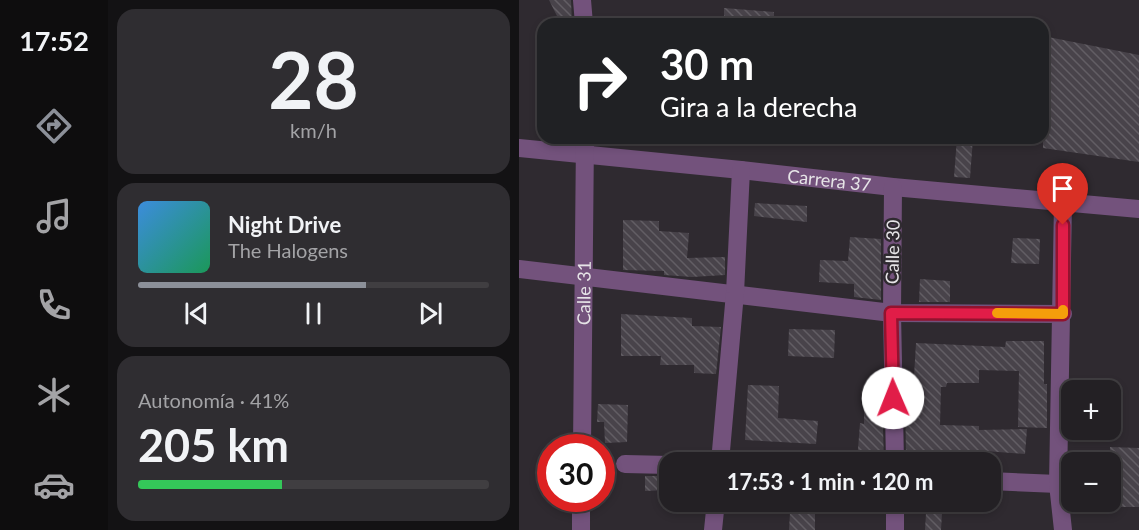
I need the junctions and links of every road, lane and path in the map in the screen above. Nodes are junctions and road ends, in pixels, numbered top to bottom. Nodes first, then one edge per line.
1 (582, 0) edge
2 (584, 18) edge
3 (585, 147) edge
4 (519, 148) edge
5 (741, 170) junction
6 (893, 187) junction
7 (1063, 203) junction
8 (1139, 209) edge
9 (519, 269) edge
10 (583, 276) junction
11 (735, 293) junction
12 (891, 313) junction
13 (1063, 314) junction
14 (582, 434) edge
15 (721, 452) edge
16 (895, 452) edge
17 (625, 464) dead end
18 (659, 465) edge
19 (1001, 481) edge
20 (1058, 484) junction
21 (581, 512) edge
22 (715, 512) edge
23 (895, 512) edge
24 (581, 530) edge
25 (713, 530) edge
26 (895, 530) edge
27 (1063, 530) edge

1 - 2 street
3 - 4 street, Carrera 37
3 - 5 street, Carrera 37
3 - 10 street, Calle 31
5 - 6 street, Carrera 37
5 - 11 street
6 - 7 street, Carrera 37
6 - 12 street, Calle 30
7 - 8 street, Carrera 37
7 - 13 street
9 - 10 street
10 - 11 street
10 - 14 street, Calle 31
11 - 12 street
11 - 15 street
12 - 13 street
12 - 16 street, Calle 30
13 - 20 street
17 - 18 street
19 - 20 street
20 - 27 street
21 - 24 street
22 - 25 street
23 - 26 street

